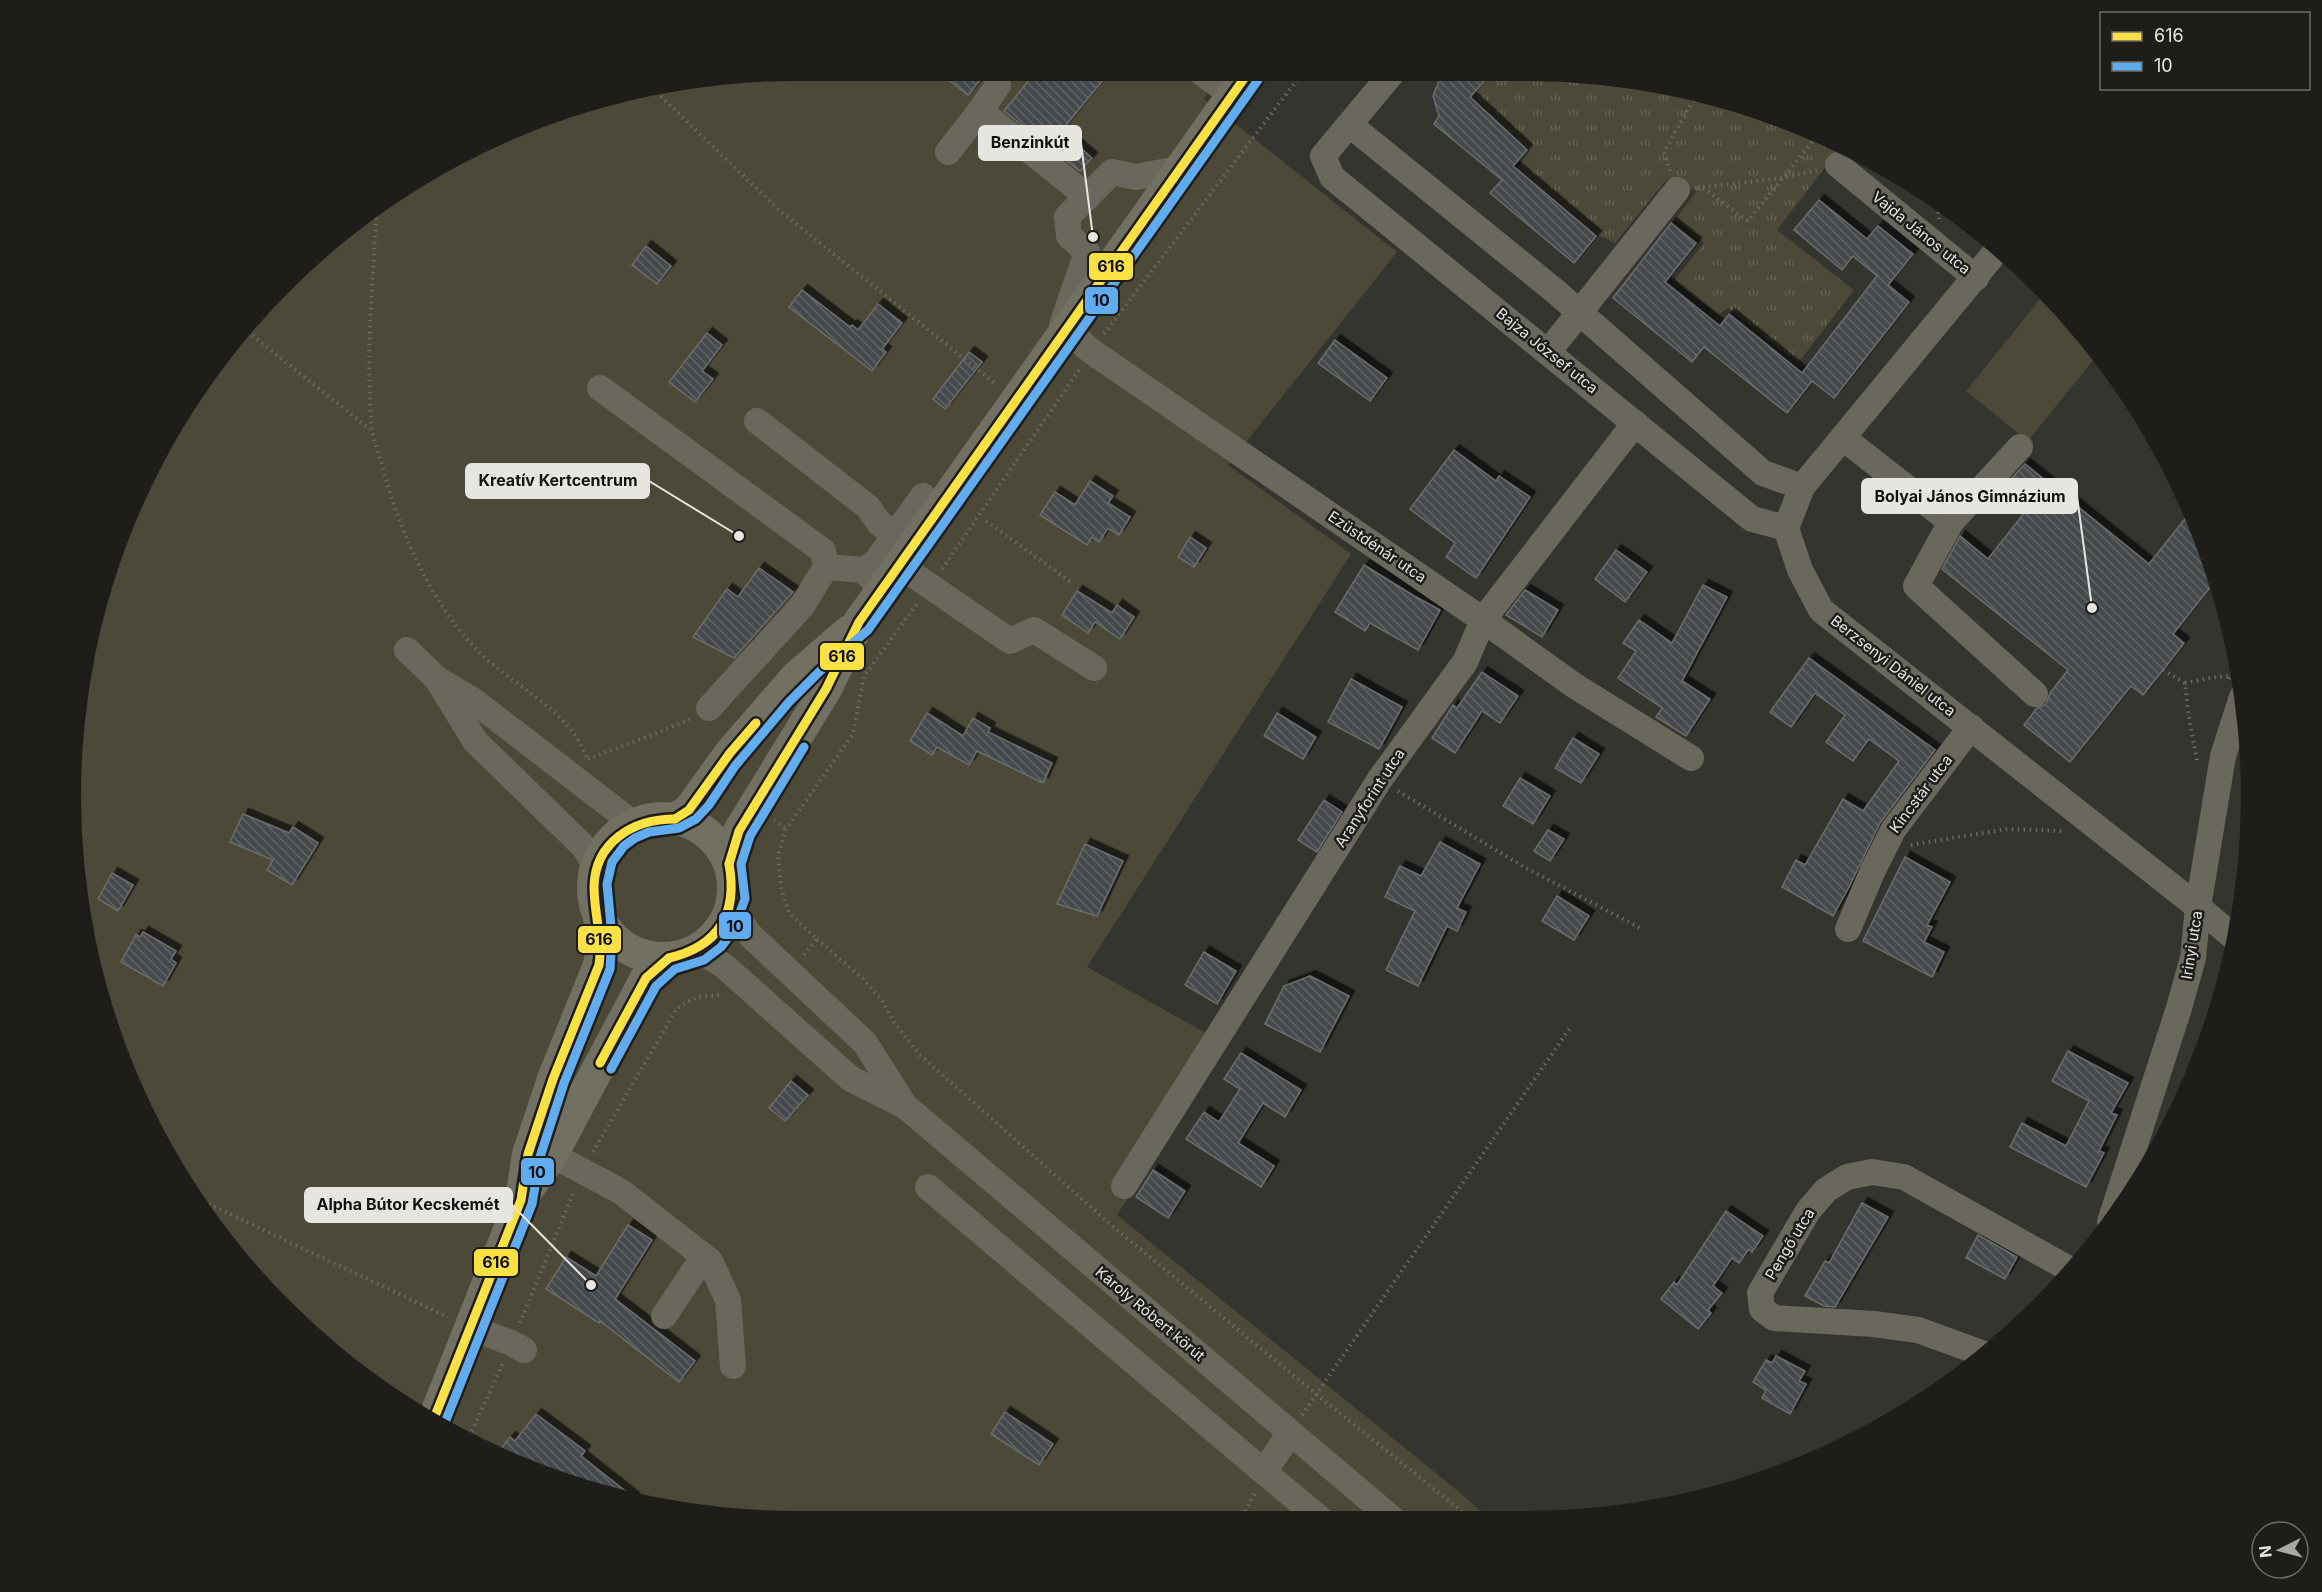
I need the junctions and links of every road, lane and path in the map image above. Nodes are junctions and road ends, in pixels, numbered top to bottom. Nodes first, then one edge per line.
1 (1296, 81) edge
2 (1386, 81) edge
3 (1240, 84) edge
4 (998, 86) dead end
5 (659, 95) edge
6 (1693, 101) edge
7 (980, 111) junction
8 (1350, 125) junction
9 (1813, 141) edge
10 (948, 152) dead end
11 (1838, 165) joint
12 (1178, 169) junction
13 (1783, 178) junction
14 (1703, 188) junction
15 (1677, 190) junction
16 (1088, 197) junction
17 (376, 218) edge
18 (1993, 255) edge
19 (1976, 278) junction
20 (1580, 312) junction
21 (251, 334) edge
22 (1060, 338) junction
23 (1091, 351) junction
24 (1548, 352) junction
25 (600, 388) dead end
26 (1016, 400) junction
27 (758, 421) dead end
28 (1635, 423) junction
29 (372, 432) junction
30 (1843, 438) junction
31 (2020, 447) dead end
32 (1802, 488) junction
33 (923, 496) dead end
34 (986, 521) dead end
35 (1951, 522) junction
36 (1786, 528) junction
37 (890, 561) junction
38 (826, 567) junction
39 (1072, 583) dead end
40 (930, 587) junction
41 (1483, 620) junction
42 (859, 622) junction
43 (407, 650) dead end
44 (1094, 668) dead end
45 (2163, 670) dead end
46 (2230, 676) edge
47 (437, 679) junction
48 (2185, 683) junction
49 (2036, 694) dead end
50 (709, 708) joint
51 (2236, 715) edge
52 (1971, 728) junction
53 (1691, 758) dead end
54 (588, 759) junction
55 (2198, 762) dead end
56 (1380, 779) junction
57 (576, 782) junction
58 (675, 819) junction
59 (634, 824) junction
60 (786, 829) dead end
61 (2103, 832) junction
62 (1884, 848) junction
63 (729, 864) junction
64 (596, 868) junction
65 (2198, 907) junction
66 (730, 908) junction
67 (599, 916) junction
68 (1640, 928) dead end
69 (1848, 929) dead end
70 (2228, 932) edge
71 (817, 939) dead end
72 (683, 954) junction
73 (725, 1000) dead end
74 (1570, 1028) dead end
75 (905, 1106) junction
76 (552, 1155) junction
77 (2140, 1162) edge
78 (582, 1172) junction
79 (1124, 1186) dead end
80 (928, 1187) dead end
81 (521, 1200) junction
82 (209, 1204) edge
83 (704, 1256) junction
84 (2064, 1266) edge
85 (664, 1316) dead end
86 (470, 1327) junction
87 (518, 1347) junction
88 (1976, 1351) edge
89 (733, 1366) dead end
90 (1316, 1394) junction
91 (436, 1414) edge
92 (472, 1433) edge
93 (1290, 1433) junction
94 (1264, 1472) junction
95 (1247, 1511) edge
96 (1312, 1511) edge
97 (1384, 1511) edge
98 (1462, 1511) edge

1 - 23 path
2 - 8 street
3 - 12 main road
4 - 7 street
5 - 26 path
6 - 15 path
7 - 10 street
7 - 16 street
8 - 20 street
8 - 24 street, Bajza József utca
9 - 13 path
11 - 13 path
11 - 19 street, Vajda János utca
12 - 16 street
12 - 22 main road
13 - 14 path
13 - 14 path
14 - 15 path
15 - 20 street
16 - 22 street
17 - 29 path
18 - 19 street
19 - 30 street
20 - 24 street
20 - 32 street
21 - 29 path
22 - 23 street, Ezüstdénár utca
22 - 26 main road
23 - 40 path
23 - 41 street, Ezüstdénár utca
24 - 28 street, Bajza József utca
25 - 38 street
26 - 37 main road
27 - 37 street
28 - 36 street, Bajza József utca
28 - 41 street, Aranyforint utca
29 - 54 path
30 - 32 street
30 - 35 street
31 - 35 street
32 - 36 street
33 - 37 street
34 - 39 path
35 - 49 street
36 - 52 street, Berzsenyi Dániel utca
37 - 38 street
37 - 40 street
37 - 42 main road
38 - 50 street
40 - 44 street
40 - 60 path
41 - 53 street, Ezüstdénár utca
41 - 56 street, Aranyforint utca
42 - 58 main road
42 - 63 main road
43 - 47 street
45 - 48 path
46 - 48 path
47 - 57 street
47 - 64 street
48 - 55 path
50 - 54 path
51 - 65 street, Irinyi utca
52 - 61 street, Berzsenyi Dániel utca
52 - 62 street, Kincstár utca
54 - 57 path
56 - 68 path
56 - 79 street, Aranyforint utca
57 - 59 street
58 - 59 main road
58 - 63 main road
59 - 64 main road
61 - 62 path
61 - 65 street, Berzsenyi Dániel utca
62 - 69 street, Kincstár utca
63 - 66 main road
64 - 67 main road
65 - 70 street, Berzsenyi Dániel utca
65 - 77 street, Irinyi utca
66 - 72 main road
66 - 75 street, Károly Róbert körút
67 - 72 main road
67 - 81 main road
71 - 90 path
72 - 75 street, Károly Róbert körút
72 - 76 main road
73 - 78 path
74 - 90 path
75 - 93 street, Károly Róbert körút
76 - 78 street
76 - 81 main road
78 - 83 street
78 - 87 path
80 - 94 street
81 - 86 main road
82 - 86 path
83 - 85 street
83 - 89 street
84 - 88 street, Pengő utca
86 - 87 street
86 - 91 main road
87 - 92 path
90 - 93 path
90 - 98 path
93 - 94 street
93 - 97 street, Károly Róbert körút
94 - 95 path
94 - 96 street

